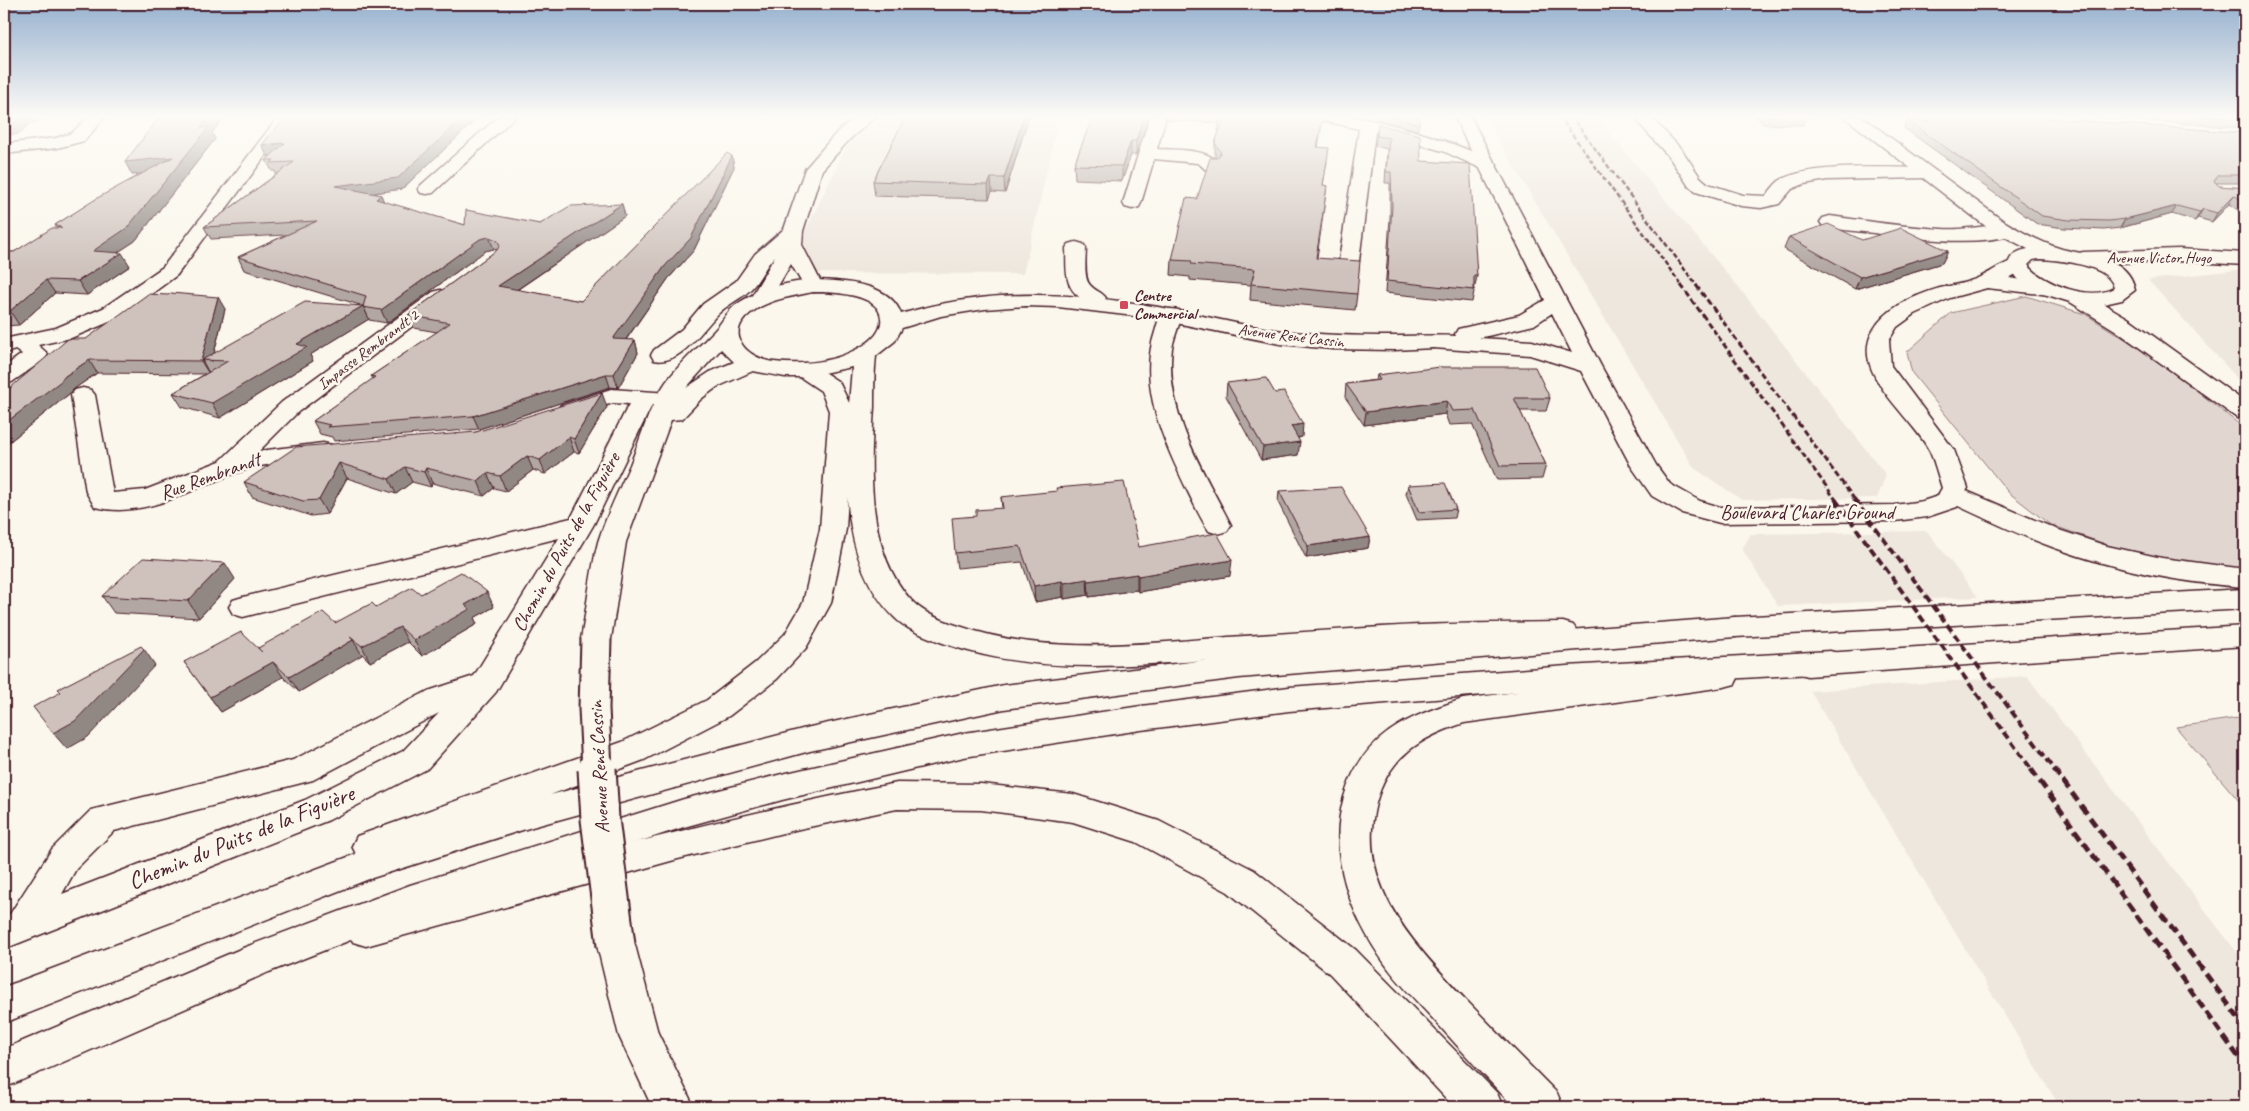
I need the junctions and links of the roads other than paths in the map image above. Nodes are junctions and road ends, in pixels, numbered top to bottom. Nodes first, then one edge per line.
1 (248, 168) edge
2 (450, 168) edge
3 (814, 168) edge
4 (1143, 168) edge
5 (1366, 168) edge
6 (1489, 168) edge
7 (1685, 168) edge
8 (1919, 168) edge
9 (1930, 176) junction
10 (427, 189) dead end
11 (1132, 203) dead end
12 (1830, 222) dead end
13 (1999, 232) junction
14 (792, 238) junction
15 (1076, 248) dead end
16 (2055, 253) junction
17 (2083, 258) junction
18 (2240, 259) edge
19 (1349, 260) edge
20 (2019, 262) junction
21 (1986, 282) junction
22 (453, 286) edge
23 (813, 286) junction
24 (2122, 287) junction
25 (2050, 289) junction
26 (2074, 296) junction
27 (1096, 298) junction
28 (761, 299) junction
29 (1558, 301) junction
30 (883, 302) junction
31 (1161, 314) junction
32 (892, 324) junction
33 (728, 329) junction
34 (1433, 340) junction
35 (13, 345) edge
36 (865, 354) junction
37 (662, 355) dead end
38 (753, 363) junction
39 (1590, 366) junction
40 (805, 370) junction
41 (4, 377) edge
42 (2205, 382) junction
43 (83, 396) dead end
44 (666, 398) junction
45 (290, 407) junction
46 (2245, 413) edge
47 (546, 417) edge
48 (348, 447) edge
49 (303, 452) junction
50 (227, 467) junction
51 (1952, 494) junction
52 (581, 524) junction
53 (1218, 525) dead end
54 (2245, 578) edge
55 (2245, 599) edge
56 (243, 607) dead end
57 (1735, 627) junction
58 (2245, 636) edge
59 (1830, 662) junction
60 (485, 684) junction
61 (14, 929) edge
62 (256, 960) junction
63 (4, 1004) edge
64 (4, 1069) edge
65 (672, 1103) edge
66 (1482, 1107) edge
67 (1542, 1107) edge

1 - 35 main road
2 - 10 main road
3 - 14 main road
4 - 11 main road
5 - 19 main road
6 - 29 main road, Boulevard Charles Ground
7 - 9 main road
8 - 9 main road
9 - 13 main road
12 - 13 main road
13 - 16 main road
13 - 20 main road
14 - 23 main road
14 - 28 main road
14 - 37 main road
15 - 27 main road
16 - 17 main road
16 - 20 main road
17 - 18 main road, Avenue Victor Hugo
17 - 24 main road
18 - 24 main road, Avenue Victor Hugo
20 - 21 main road
20 - 25 main road
21 - 25 main road
21 - 51 main road
22 - 45 main road, Impasse Rembrandt 2
23 - 28 main road
23 - 30 main road
24 - 26 main road, Avenue Victor Hugo
24 - 42 main road
25 - 26 main road
26 - 42 main road
27 - 30 main road, Avenue René Cassin
27 - 31 main road, Avenue René Cassin
28 - 33 main road, Avenue René Cassin
29 - 34 main road, Avenue René Cassin
29 - 39 main road, Boulevard Charles Ground
30 - 32 main road
31 - 32 main road, Avenue René Cassin
31 - 34 main road, Avenue René Cassin
31 - 53 main road
32 - 36 main road
33 - 38 main road
33 - 44 main road, Avenue René Cassin
34 - 39 main road, Avenue René Cassin
35 - 41 main road
36 - 40 main road
36 - 57 main road
38 - 40 main road
38 - 44 main road, Avenue René Cassin
39 - 51 main road, Boulevard Charles Ground
40 - 63 main road
42 - 46 main road
43 - 50 main road, Rue Rembrandt
44 - 47 main road
44 - 52 main road, Chemin du Puits de la Figuière
44 - 65 main road, Avenue René Cassin, bridge
45 - 49 main road
45 - 50 main road, Impasse Rembrandt 2
48 - 49 main road, Rue Rembrandt
49 - 50 main road, Rue Rembrandt
51 - 54 main road
52 - 56 main road
52 - 60 main road, Chemin du Puits de la Figuière
55 - 57 main road
57 - 63 main road
58 - 59 main road
59 - 62 main road
59 - 67 main road
60 - 61 main road, Chemin du Puits de la Figuière
60 - 61 main road, Chemin du Puits de la Figuière
62 - 64 main road
62 - 66 main road

